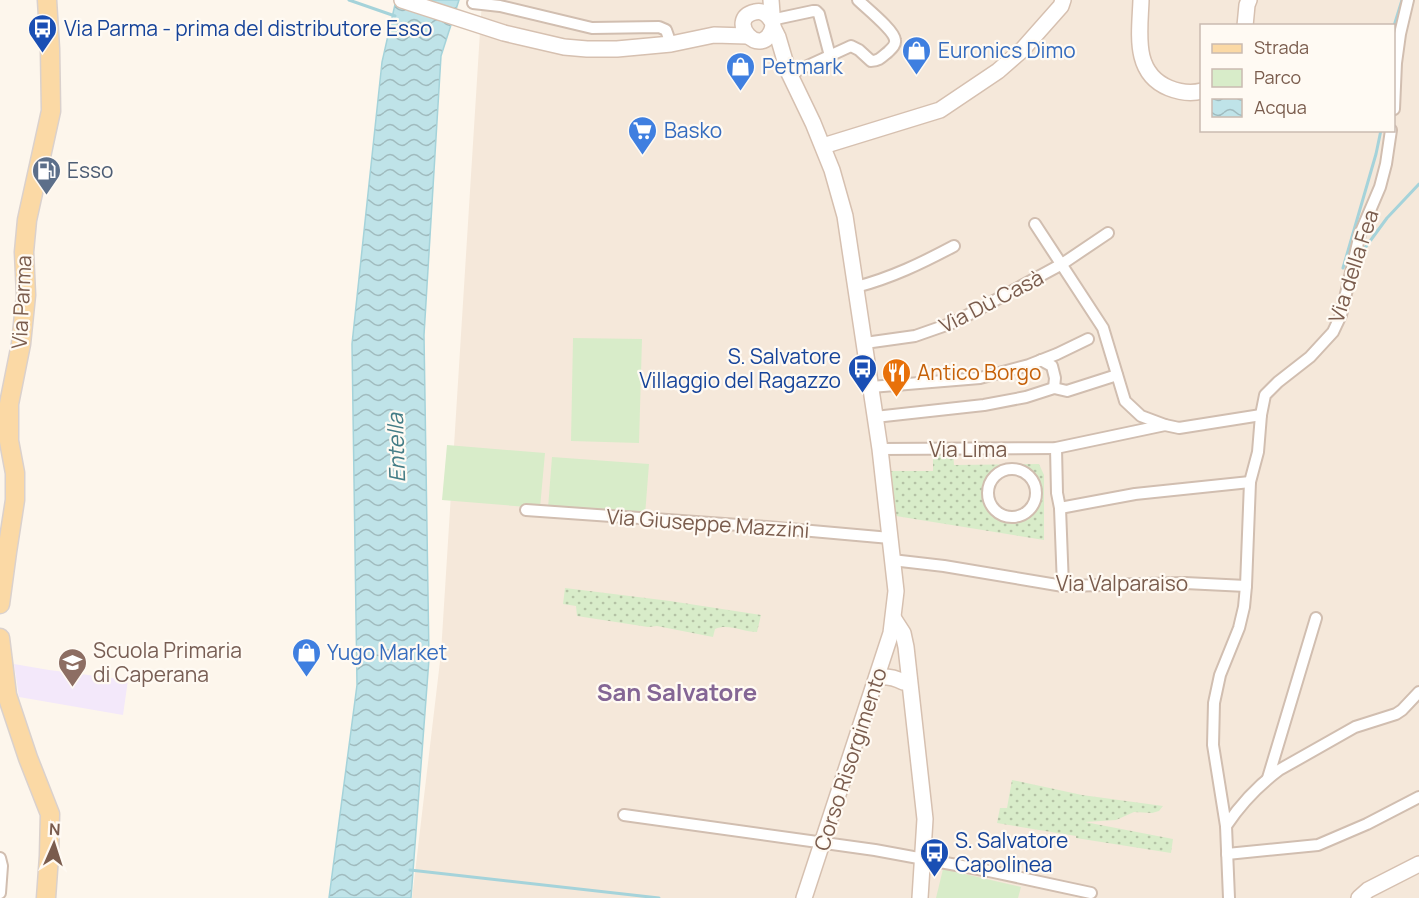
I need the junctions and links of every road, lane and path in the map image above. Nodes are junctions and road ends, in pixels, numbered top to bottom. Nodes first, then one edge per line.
1 (47, 0) edge
2 (402, 0) edge
3 (771, 0) edge
4 (858, 0) edge
5 (1063, 0) edge
6 (1141, 0) edge
7 (1249, 0) edge
8 (1408, 0) edge
9 (472, 3) dead end
10 (751, 18) edge
11 (1245, 24) edge
12 (769, 29) junction
13 (671, 44) junction
14 (830, 56) junction
15 (789, 72) junction
16 (1200, 92) edge
17 (1395, 96) edge
18 (1391, 132) edge
19 (823, 146) junction
20 (1035, 224) dead end
21 (1108, 233) dead end
22 (954, 246) dead end
23 (1062, 264) junction
24 (856, 286) junction
25 (1088, 339) dead end
26 (865, 343) junction
27 (1041, 360) junction
28 (1117, 375) junction
29 (871, 387) junction
30 (1054, 388) junction
31 (1261, 415) junction
32 (875, 417) junction
33 (1165, 425) junction
34 (1056, 448) junction
35 (880, 449) junction
36 (1250, 482) junction
37 (1060, 508) junction
38 (526, 510) dead end
39 (1014, 517) joint
40 (890, 538) junction
41 (892, 560) junction
42 (1063, 586) junction
43 (1246, 586) junction
44 (0, 603) edge
45 (1316, 618) dead end
46 (894, 619) junction
47 (0, 638) edge
48 (888, 641) junction
49 (877, 677) junction
50 (903, 682) junction
51 (1419, 692) edge
52 (911, 701) junction
53 (1268, 778) junction
54 (1419, 797) edge
55 (624, 815) dead end
56 (1226, 826) junction
57 (823, 842) junction
58 (1227, 854) junction
59 (0, 858) edge
60 (923, 859) junction
61 (1419, 864) edge
62 (0, 893) edge
63 (1091, 893) dead end
64 (46, 898) edge
65 (804, 898) edge
66 (920, 898) edge
67 (1229, 898) edge
68 (1359, 898) edge

1 - 44 main road, Via Parma
2 - 13 main road
3 - 12 main road
4 - 14 street
5 - 19 main road
6 - 16 main road
7 - 11 main road
8 - 17 street
9 - 13 street
10 - 12 main road
10 - 12 main road
10 - 13 main road
12 - 14 street
12 - 15 main road, Corso Risorgimento
14 - 15 street
15 - 19 main road, Corso Risorgimento
18 - 31 street, Via della Fea
19 - 24 main road, Corso Risorgimento
20 - 23 street
21 - 23 street, Via Dù Casà
22 - 24 street
23 - 26 street, Via Dù Casà
23 - 28 street
24 - 26 main road, Corso Risorgimento
25 - 27 street
26 - 29 main road, Corso Risorgimento
27 - 29 street
27 - 30 street
28 - 30 street
28 - 33 street
29 - 32 main road, Corso Risorgimento
30 - 32 street
31 - 33 street
31 - 36 street, Via della Fea
32 - 35 main road, Corso Risorgimento
33 - 34 street, Via Lima
34 - 35 street, Via Lima
34 - 37 street
35 - 40 main road, Corso Risorgimento
36 - 37 street
36 - 43 street, Via della Fea
37 - 42 street
38 - 40 street, Via Giuseppe Mazzini
39 - 39 street
40 - 41 main road, Corso Risorgimento
41 - 42 street, Via Valparaiso
41 - 46 main road, Corso Risorgimento
42 - 43 street, Via Valparaiso
43 - 56 street, Via della Fea
45 - 53 street
46 - 48 main road, Corso Risorgimento
46 - 52 main road
47 - 64 main road
48 - 49 main road, Corso Risorgimento
48 - 50 main road
49 - 50 main road
49 - 57 main road, Corso Risorgimento
50 - 52 main road
51 - 53 street
52 - 60 main road
53 - 56 street
54 - 58 street
55 - 57 street
56 - 58 street, Via della Fea
57 - 60 street
57 - 65 main road, Corso Risorgimento
58 - 67 street, Via della Fea
59 - 62 street
60 - 63 street
60 - 66 main road
61 - 68 main road

